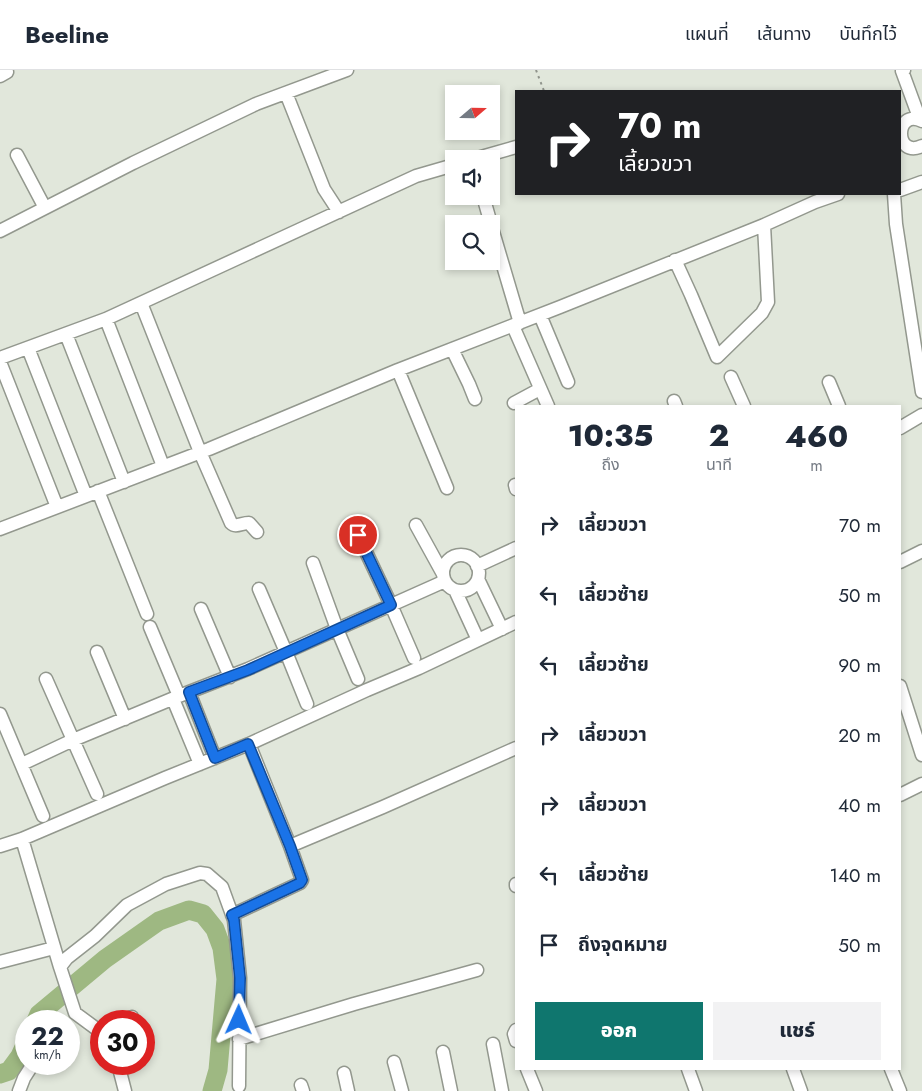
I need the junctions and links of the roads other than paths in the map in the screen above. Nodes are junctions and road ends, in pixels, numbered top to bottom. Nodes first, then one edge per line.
1 (347, 70) edge
2 (904, 70) edge
3 (286, 93) junction
4 (921, 121) edge
5 (901, 128) edge
6 (901, 139) edge
7 (922, 146) edge
8 (515, 147) edge
9 (500, 152) edge
10 (17, 155) dead end
11 (445, 168) edge
12 (922, 182) edge
13 (901, 190) edge
14 (835, 195) edge
15 (894, 195) edge
16 (44, 208) junction
17 (339, 212) junction
18 (764, 225) junction
19 (0, 231) edge
20 (500, 260) edge
21 (675, 260) junction
22 (141, 304) junction
23 (540, 315) junction
24 (106, 319) junction
25 (516, 325) junction
26 (66, 334) junction
27 (28, 348) junction
28 (452, 350) junction
29 (0, 360) edge
30 (398, 370) junction
31 (731, 377) dead end
32 (568, 382) dead end
33 (829, 382) dead end
34 (540, 389) junction
35 (922, 392) edge
36 (475, 399) dead end
37 (514, 403) dead end
38 (548, 405) edge
39 (744, 405) edge
40 (839, 405) edge
41 (922, 415) edge
42 (901, 427) edge
43 (200, 452) junction
44 (163, 466) junction
45 (124, 482) junction
46 (447, 488) dead end
47 (92, 494) junction
48 (57, 507) junction
49 (416, 526) dead end
50 (0, 529) edge
51 (257, 532) dead end
52 (358, 535) dead end
53 (515, 548) edge
54 (922, 551) edge
55 (901, 562) edge
56 (313, 563) dead end
57 (477, 566) junction
58 (444, 577) junction
59 (478, 579) junction
60 (259, 589) dead end
61 (455, 590) junction
62 (391, 605) junction
63 (201, 609) dead end
64 (147, 614) dead end
65 (515, 622) edge
66 (150, 627) dead end
67 (338, 629) junction
68 (502, 629) junction
69 (478, 640) junction
70 (97, 652) dead end
71 (286, 652) junction
72 (414, 658) dead end
73 (230, 677) junction
74 (358, 678) dead end
75 (46, 679) dead end
76 (901, 689) edge
77 (180, 696) junction
78 (306, 704) dead end
79 (0, 714) edge
80 (125, 719) junction
81 (74, 740) junction
82 (248, 744) junction
83 (515, 748) edge
84 (922, 755) edge
85 (215, 758) junction
86 (22, 764) junction
87 (200, 764) junction
88 (922, 784) edge
89 (901, 790) edge
90 (97, 794) dead end
91 (42, 816) dead end
92 (22, 839) junction
93 (0, 846) edge
94 (290, 846) junction
95 (232, 915) junction
96 (54, 948) junction
97 (0, 962) edge
98 (60, 967) junction
99 (477, 970) dead end
100 (71, 1010) edge
101 (239, 1039) junction
102 (492, 1044) dead end
103 (443, 1052) dead end
104 (394, 1062) dead end
105 (527, 1070) edge
106 (688, 1070) edge
107 (793, 1070) edge
108 (891, 1070) edge
109 (344, 1073) dead end
110 (26, 1075) edge
111 (121, 1075) edge
112 (239, 1086) dead end
113 (19, 1091) edge
114 (125, 1091) edge
115 (348, 1091) edge
116 (402, 1091) edge
117 (451, 1091) edge
118 (502, 1091) edge
119 (536, 1091) edge
120 (696, 1091) edge
121 (801, 1091) edge
122 (900, 1091) edge

1 - 3 street
2 - 4 street
3 - 16 street
3 - 17 street
4 - 5 street
6 - 7 street
8 - 9 street
10 - 16 street
11 - 17 street
12 - 13 street
14 - 18 street
15 - 35 street
16 - 19 street
17 - 22 street
18 - 21 street
18 - 21 street
20 - 25 street
21 - 23 street
22 - 24 street
22 - 43 street
23 - 25 street
23 - 32 street
24 - 26 street
24 - 44 street
25 - 28 street
25 - 34 street
26 - 27 street
26 - 45 street
27 - 29 street
27 - 47 street
28 - 30 street
28 - 36 street
29 - 48 street
30 - 43 street
30 - 46 street
31 - 39 street
33 - 40 street
34 - 37 street
34 - 38 street
41 - 42 street
43 - 44 street
43 - 51 street
44 - 45 street
45 - 47 street
47 - 48 street
47 - 64 street
48 - 50 street
49 - 58 street
52 - 62 street
53 - 57 street
54 - 55 street
56 - 67 street
57 - 58 street
57 - 59 street
58 - 61 street
58 - 62 street
59 - 61 street
59 - 68 street
60 - 71 street
61 - 69 street
62 - 67 street
62 - 72 street
63 - 73 street
65 - 68 street
66 - 77 street
67 - 71 street
67 - 74 street
68 - 69 street
69 - 82 street
70 - 80 street
71 - 73 street
71 - 78 street
73 - 77 street
75 - 81 street
76 - 84 street
77 - 80 street
77 - 85 street
77 - 87 street
79 - 86 street
80 - 81 street
81 - 86 street
81 - 90 street
82 - 85 street
82 - 94 street
83 - 94 street
85 - 87 street
86 - 91 street
87 - 92 street
88 - 89 street
92 - 93 street
92 - 96 street
94 - 95 street
95 - 98 street
95 - 101 street
96 - 97 street
96 - 98 street
98 - 100 street
99 - 101 street
101 - 112 street
102 - 118 street
103 - 117 street
104 - 116 street
105 - 119 street
106 - 120 street
107 - 121 street
108 - 122 street
109 - 115 street
110 - 113 street
111 - 114 street

